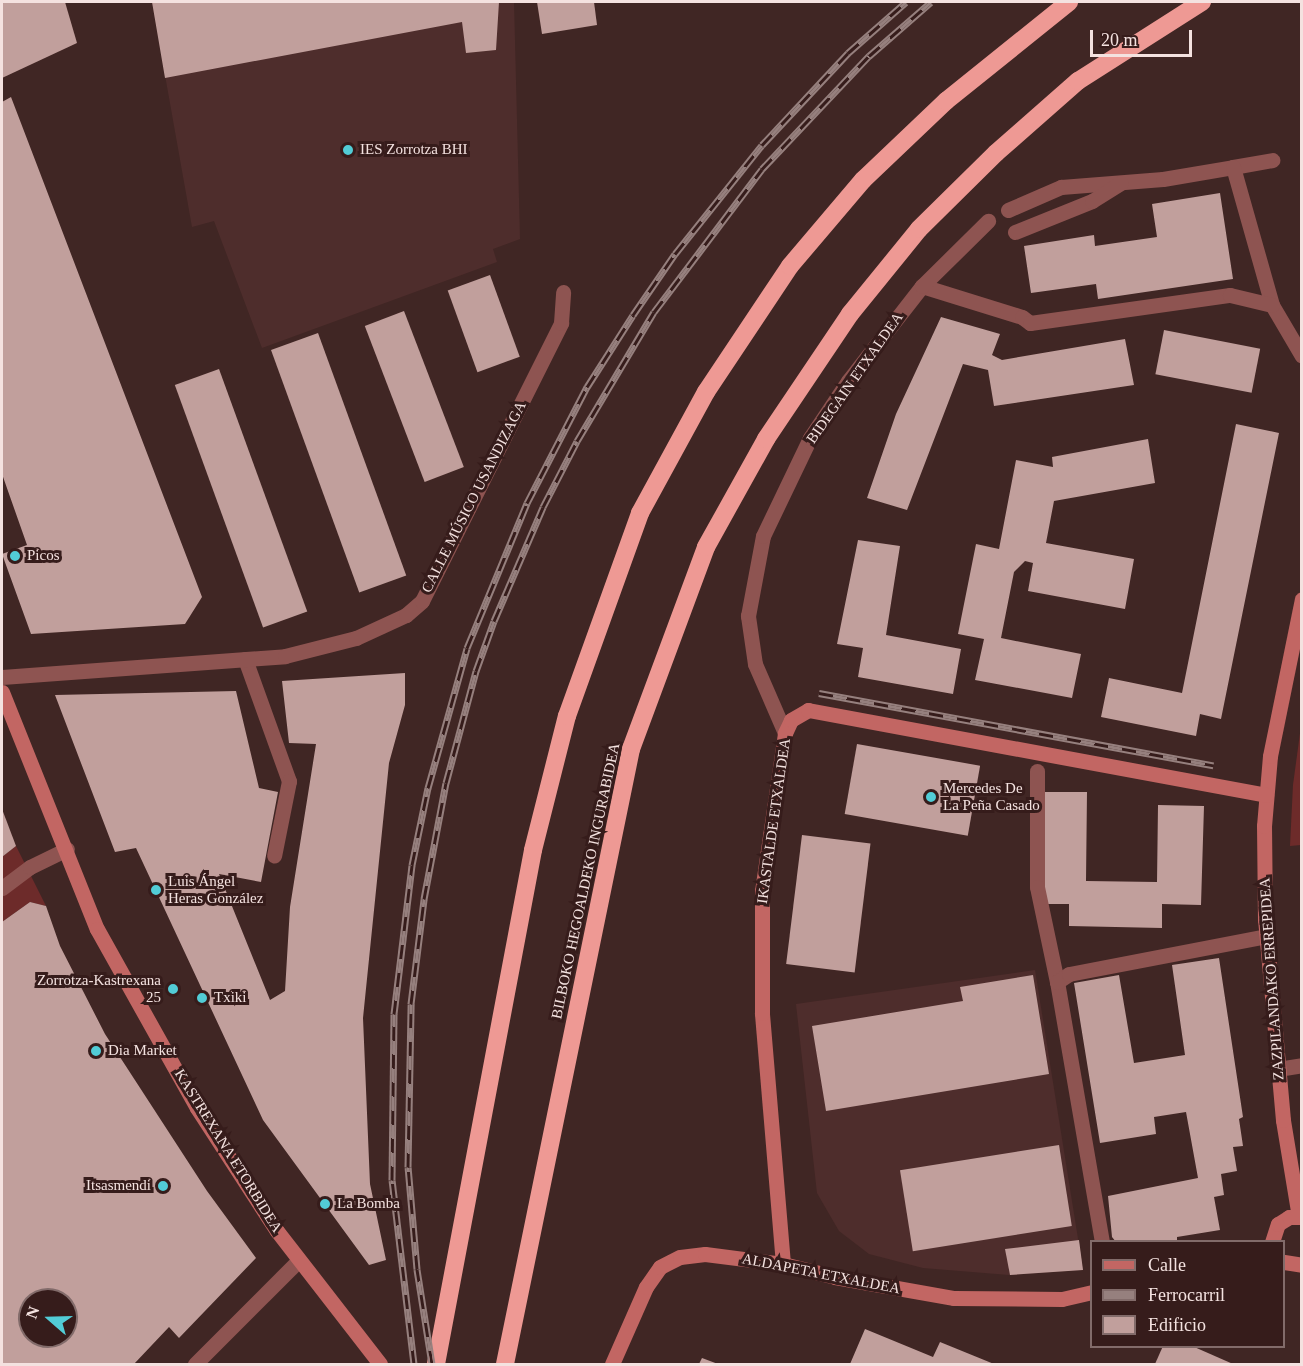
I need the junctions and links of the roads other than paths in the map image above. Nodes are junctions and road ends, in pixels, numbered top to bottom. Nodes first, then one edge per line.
1 (1069, 2) edge
2 (1202, 2) edge
3 (1272, 160) dead end
4 (1233, 167) junction
5 (1124, 182) junction
6 (1008, 210) dead end
7 (988, 221) dead end
8 (1015, 232) dead end
9 (922, 286) junction
10 (563, 292) dead end
11 (1272, 305) junction
12 (1302, 356) edge
13 (1302, 599) edge
14 (245, 659) junction
15 (2, 678) edge
16 (2, 692) edge
17 (785, 733) junction
18 (1037, 771) dead end
19 (1266, 795) junction
20 (67, 849) junction
21 (274, 856) dead end
22 (2, 888) edge
23 (1267, 936) junction
24 (1057, 982) junction
25 (1302, 1065) edge
26 (1278, 1068) junction
27 (1300, 1217) edge
28 (1102, 1240) edge
29 (1273, 1240) edge
30 (299, 1260) junction
31 (1285, 1262) edge
32 (783, 1264) junction
33 (1302, 1265) edge
34 (1090, 1292) edge
35 (195, 1365) edge
36 (380, 1365) edge
37 (435, 1365) edge
38 (505, 1365) edge
39 (612, 1365) edge

1 - 37 highway
2 - 38 highway, BILBOKO HEGOALDEKO INGURABIDEA
3 - 4 street
4 - 5 street
4 - 11 street
5 - 6 street
5 - 8 street
7 - 9 street, BIDEGAIN ETXALDEA
9 - 11 street
9 - 17 street, BIDEGAIN ETXALDEA
10 - 14 street, CALLE MÚSICO USANDIZAGA
11 - 12 street
13 - 19 street, ZAZPILANDAKO ERREPIDEA
14 - 15 street, CALLE MÚSICO USANDIZAGA
14 - 21 street
16 - 20 street, KASTREXANA ETORBIDEA
17 - 19 street, IKASTALDE ETXALDEA
17 - 32 street, IKASTALDE ETXALDEA
18 - 24 street
19 - 23 street, ZAZPILANDAKO ERREPIDEA
20 - 22 street
20 - 30 street, KASTREXANA ETORBIDEA
23 - 24 street
23 - 26 street, ZAZPILANDAKO ERREPIDEA
24 - 28 street
25 - 26 street
26 - 27 street, ZAZPILANDAKO ERREPIDEA
27 - 29 street
30 - 35 street
30 - 36 street, KASTREXANA ETORBIDEA
31 - 33 street
32 - 34 street, ALDAPETA ETXALDEA
32 - 39 street, ALDAPETA ETXALDEA

